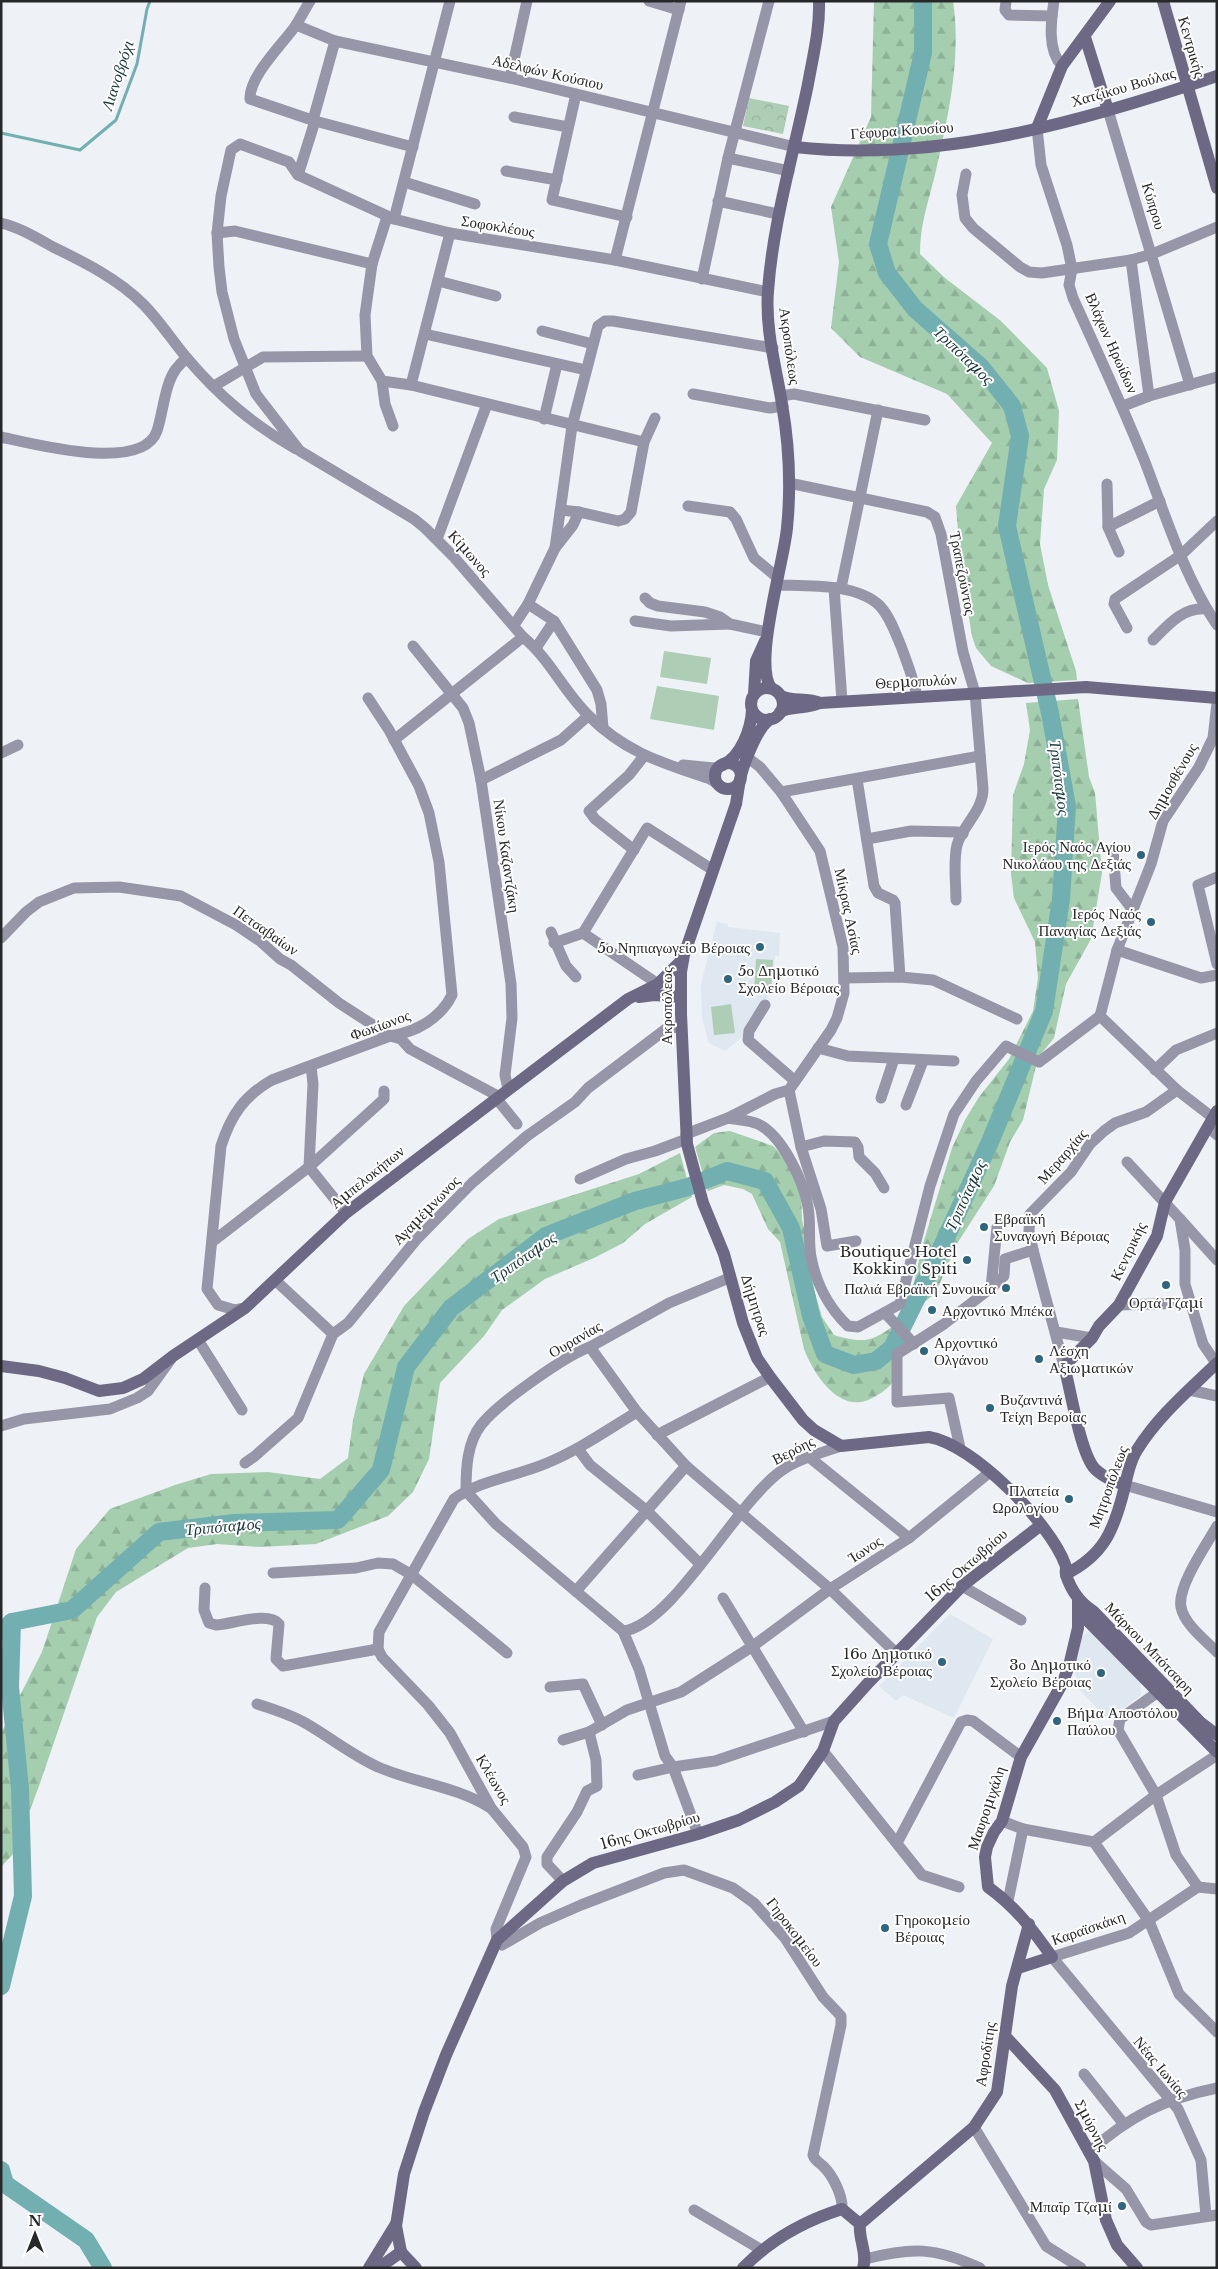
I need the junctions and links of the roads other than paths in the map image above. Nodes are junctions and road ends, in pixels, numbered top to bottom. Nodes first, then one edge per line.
1 (310, 1) edge
2 (450, 1) edge
3 (527, 1) edge
4 (649, 1) edge
5 (769, 1) edge
6 (819, 1) edge
7 (1006, 1) edge
8 (1054, 1) edge
9 (1110, 1) edge
10 (1163, 1) edge
11 (680, 5) edge
12 (1052, 16) junction
13 (296, 25) junction
14 (1086, 37) junction
15 (335, 41) junction
16 (434, 64) junction
17 (1062, 66) junction
18 (1217, 76) edge
19 (510, 78) junction
20 (1186, 86) junction
21 (576, 94) junction
22 (1108, 110) junction
23 (654, 112) junction
24 (514, 116) dead end
25 (314, 120) junction
26 (568, 128) junction
27 (1037, 128) junction
28 (735, 131) junction
29 (985, 140) joint
30 (413, 147) junction
31 (795, 147) junction
32 (728, 158) junction
33 (506, 171) dead end
34 (789, 171) junction
35 (966, 174) dead end
36 (298, 175) junction
37 (557, 180) junction
38 (404, 182) junction
39 (1217, 188) edge
40 (718, 201) junction
41 (475, 204) dead end
42 (778, 214) junction
43 (627, 217) junction
44 (391, 218) junction
45 (1, 224) edge
46 (1217, 226) edge
47 (217, 233) junction
48 (450, 233) junction
49 (1152, 254) junction
50 (615, 260) junction
51 (1131, 260) junction
52 (372, 264) junction
53 (1072, 269) junction
54 (702, 279) junction
55 (438, 281) junction
56 (768, 292) junction
57 (496, 296) dead end
58 (542, 331) dead end
59 (425, 334) junction
60 (592, 344) junction
61 (773, 348) junction
62 (368, 356) junction
63 (187, 358) junction
64 (557, 364) junction
65 (244, 368) junction
66 (586, 370) junction
67 (1217, 377) edge
68 (382, 381) junction
69 (411, 385) junction
70 (1190, 385) junction
71 (214, 386) junction
72 (693, 394) dead end
73 (1149, 396) junction
74 (782, 401) junction
75 (488, 404) junction
76 (1123, 406) junction
77 (878, 410) junction
78 (655, 418) dead end
79 (544, 419) junction
80 (925, 420) dead end
81 (393, 426) dead end
82 (572, 426) junction
83 (1, 437) edge
84 (644, 442) junction
85 (300, 451) junction
86 (789, 483) junction
87 (1107, 484) dead end
88 (860, 498) junction
89 (1160, 501) junction
90 (688, 506) dead end
91 (561, 510) junction
92 (579, 512) junction
93 (1217, 521) edge
94 (1108, 528) junction
95 (437, 539) junction
96 (555, 548) junction
97 (1119, 552) dead end
98 (1181, 555) junction
99 (777, 581) junction
100 (837, 588) junction
101 (645, 598) dead end
102 (528, 604) junction
103 (1206, 610) junction
104 (554, 621) junction
105 (635, 621) dead end
106 (730, 624) junction
107 (514, 625) junction
108 (1217, 625) edge
109 (1127, 628) dead end
110 (767, 635) junction
111 (523, 636) junction
112 (1153, 640) dead end
113 (413, 646) dead end
114 (536, 648) junction
115 (771, 688) junction
116 (975, 693) junction
117 (754, 694) junction
118 (453, 695) junction
119 (781, 696) junction
120 (917, 697) junction
121 (368, 698) dead end
122 (1217, 698) edge
123 (842, 701) junction
124 (820, 703) junction
125 (1217, 703) edge
126 (752, 710) junction
127 (780, 712) junction
128 (588, 716) junction
129 (770, 720) junction
130 (603, 728) junction
131 (1215, 738) edge
132 (394, 740) junction
133 (18, 744) dead end
134 (1, 753) edge
135 (644, 756) junction
136 (980, 756) junction
137 (747, 757) junction
138 (669, 764) junction
139 (721, 766) junction
140 (740, 777) junction
141 (857, 779) junction
142 (481, 780) junction
143 (720, 786) junction
144 (781, 792) junction
145 (730, 815) junction
146 (963, 834) junction
147 (867, 839) junction
148 (634, 850) junction
149 (1113, 850) dead end
150 (713, 870) junction
151 (1217, 878) edge
152 (956, 900) dead end
153 (1132, 909) junction
154 (550, 932) dead end
155 (583, 933) junction
156 (1, 938) edge
157 (554, 943) junction
158 (1116, 950) junction
159 (683, 959) junction
160 (1217, 964) edge
161 (1217, 976) edge
162 (576, 977) dead end
163 (900, 977) junction
164 (845, 978) junction
165 (658, 984) junction
166 (681, 992) junction
167 (668, 997) junction
168 (630, 999) junction
169 (765, 1005) dead end
170 (1100, 1016) junction
171 (1017, 1019) dead end
172 (681, 1020) junction
173 (1217, 1033) edge
174 (390, 1036) junction
175 (818, 1048) junction
176 (894, 1059) junction
177 (923, 1061) junction
178 (954, 1061) dead end
179 (311, 1066) junction
180 (1155, 1070) junction
181 (792, 1086) junction
182 (1177, 1090) junction
183 (384, 1091) dead end
184 (501, 1094) junction
185 (881, 1098) dead end
186 (906, 1105) dead end
187 (728, 1118) junction
188 (1213, 1123) edge
189 (517, 1124) dead end
190 (687, 1139) junction
191 (802, 1147) junction
192 (1126, 1162) dead end
193 (309, 1167) junction
194 (580, 1179) dead end
195 (884, 1188) dead end
196 (1165, 1202) junction
197 (346, 1213) junction
198 (1180, 1218) junction
199 (997, 1227) dead end
200 (856, 1241) dead end
201 (212, 1242) junction
202 (1033, 1250) junction
203 (1217, 1260) edge
204 (729, 1278) junction
205 (276, 1280) junction
206 (991, 1288) junction
207 (1190, 1303) junction
208 (1119, 1305) junction
209 (245, 1308) junction
210 (884, 1313) junction
211 (1056, 1332) junction
212 (333, 1334) junction
213 (1092, 1338) junction
214 (198, 1340) junction
215 (914, 1344) junction
216 (590, 1348) junction
217 (173, 1356) junction
218 (1216, 1363) edge
219 (1, 1366) edge
220 (1064, 1366) junction
221 (770, 1377) junction
222 (1189, 1390) junction
223 (1217, 1396) edge
224 (242, 1410) dead end
225 (637, 1412) junction
226 (1, 1426) edge
227 (657, 1435) junction
228 (841, 1446) junction
229 (960, 1448) junction
230 (578, 1449) junction
231 (809, 1457) junction
232 (245, 1463) dead end
233 (686, 1466) junction
234 (995, 1476) junction
235 (1125, 1485) junction
236 (466, 1490) junction
237 (646, 1510) junction
238 (740, 1512) junction
239 (1217, 1512) edge
240 (1217, 1526) edge
241 (1037, 1528) junction
242 (909, 1538) junction
243 (700, 1564) junction
244 (273, 1573) dead end
245 (1066, 1574) junction
246 (412, 1575) junction
247 (962, 1586) junction
248 (205, 1588) dead end
249 (830, 1589) junction
250 (576, 1591) junction
251 (722, 1598) dead end
252 (1080, 1601) junction
253 (1021, 1620) dead end
254 (623, 1631) junction
255 (753, 1646) junction
256 (378, 1649) junction
257 (1217, 1652) edge
258 (507, 1653) dead end
259 (897, 1654) junction
260 (550, 1687) dead end
261 (1158, 1692) junction
262 (257, 1704) dead end
263 (648, 1704) junction
264 (834, 1721) junction
265 (602, 1725) junction
266 (589, 1732) junction
267 (804, 1732) junction
268 (1217, 1735) edge
269 (563, 1740) dead end
270 (823, 1751) junction
271 (1217, 1752) edge
272 (1217, 1756) edge
273 (1020, 1757) junction
274 (673, 1767) junction
275 (638, 1775) dead end
276 (1156, 1795) junction
277 (491, 1808) junction
278 (1002, 1821) junction
279 (1023, 1829) junction
280 (698, 1834) junction
281 (1094, 1842) junction
282 (898, 1843) junction
283 (564, 1881) junction
284 (959, 1887) dead end
285 (1198, 1887) junction
286 (1217, 1889) edge
287 (1008, 1901) junction
288 (1149, 1921) junction
289 (1029, 1924) junction
290 (497, 1940) junction
291 (1052, 1957) junction
292 (1018, 1968) junction
293 (1217, 2032) edge
294 (1006, 2037) junction
295 (1084, 2074) dead end
296 (1217, 2088) edge
297 (1168, 2100) junction
298 (1123, 2123) junction
299 (974, 2127) junction
300 (1091, 2156) junction
301 (842, 2209) junction
302 (694, 2210) dead end
303 (1211, 2215) edge
304 (396, 2224) junction
305 (860, 2224) junction
306 (760, 2249) junction
307 (401, 2252) junction
308 (864, 2265) edge
309 (370, 2268) edge
310 (416, 2268) edge
311 (743, 2268) edge
312 (980, 2268) edge
313 (1081, 2268) edge
314 (1137, 2268) edge

1 - 13 street
2 - 16 street
3 - 19 street
4 - 11 street
5 - 28 street
6 - 31 street, Ακροπόλεως
7 - 12 street
8 - 12 street
9 - 14 street, Βλάχων Ηρωίδων
10 - 20 street, Κεντρικής
11 - 23 street
12 - 17 street
13 - 15 street, Αδελφών Κούσιου
13 - 25 street
14 - 17 street, Βλάχων Ηρωίδων
14 - 22 street, Κύπρου
15 - 16 street, Αδελφών Κούσιου
15 - 25 street
16 - 19 street, Αδελφών Κούσιου
16 - 30 street
17 - 27 street, Βλάχων Ηρωίδων
18 - 20 street, Χατζίκου Βούλας
19 - 21 street, Αδελφών Κούσιου
20 - 22 street, Χατζίκου Βούλας
20 - 39 street, Κεντρικής
21 - 23 street, Αδελφών Κούσιου
21 - 26 street
22 - 27 street, Χατζίκου Βούλας
22 - 49 street, Κύπρου
23 - 28 street, Αδελφών Κούσιου
23 - 43 street
24 - 26 street
25 - 30 street
25 - 36 street
26 - 37 street
27 - 29 street, Χατζίκου Βούλας
27 - 53 street, Βλάχων Ηρωίδων
28 - 31 street, Αδελφών Κούσιου
28 - 32 street
29 - 31 street, Γέφυρα Κουσίου
30 - 38 street
31 - 34 street, Ακροπόλεως
32 - 34 street
32 - 40 street
33 - 37 street
34 - 42 street, Ακροπόλεως
35 - 53 street
36 - 44 street, Σοφοκλέους
36 - 47 street, Σοφοκλέους
37 - 43 street
38 - 41 street
38 - 44 street
40 - 42 street
40 - 54 street
42 - 56 street, Ακροπόλεως
43 - 50 street
44 - 48 street, Σοφοκλέους
44 - 52 street
45 - 63 street
46 - 49 street
47 - 52 street
47 - 65 street
48 - 50 street, Σοφοκλέους
48 - 55 street
49 - 51 street
49 - 70 street, Κύπρου
50 - 54 street, Σοφοκλέους
51 - 53 street
51 - 73 street
52 - 62 street
53 - 76 street, Βλάχων Ηρωίδων
54 - 56 street, Σοφοκλέους
55 - 57 street
55 - 59 street
56 - 61 street, Ακροπόλεως
58 - 60 street
59 - 64 street
59 - 69 street
60 - 61 street
60 - 66 street
61 - 74 street, Ακροπόλεως
62 - 65 street
62 - 68 street
63 - 71 street
63 - 83 street
64 - 66 street
64 - 79 street
65 - 71 street
65 - 85 street, Κίμωνος
66 - 82 street
67 - 70 street
68 - 69 street
68 - 81 street
69 - 75 street
70 - 73 street
71 - 85 street
72 - 74 street
73 - 76 street
74 - 77 street
74 - 86 street, Ακροπόλεως
75 - 79 street
75 - 95 street
76 - 89 street, Βλάχων Ηρωίδων
77 - 80 street
77 - 88 street
78 - 84 street
79 - 82 street
82 - 84 street
82 - 91 street
84 - 92 street
85 - 95 street, Κίμωνος
86 - 88 street, Τραπεζούντος
86 - 99 street, Ακροπόλεως
87 - 94 street
88 - 100 street
88 - 116 street, Τραπεζούντος
89 - 94 street
89 - 98 street, Βλάχων Ηρωίδων
90 - 99 street
91 - 92 street
91 - 96 street
92 - 96 street
93 - 98 street
94 - 97 street
95 - 107 street, Κίμωνος
96 - 102 street
98 - 103 street, Βλάχων Ηρωίδων
98 - 109 street
99 - 100 street
99 - 110 street, Ακροπόλεως
100 - 120 street
100 - 123 street
101 - 106 street
102 - 104 street
102 - 107 street
103 - 108 street, Βλάχων Ηρωίδων
103 - 112 street
104 - 114 street
104 - 130 street
105 - 106 street
106 - 110 street
107 - 111 street, Κίμωνος
110 - 115 street, Ακροπόλεως
110 - 117 street, Ακροπόλεως
111 - 114 street, Κίμωνος
111 - 118 street
113 - 118 street, Νίκου Καζαντζάκη
114 - 128 street, Κίμωνος
115 - 117 street
115 - 119 street
116 - 120 street, Θερμοπυλών
116 - 122 street, Θερμοπυλών
116 - 136 street
117 - 126 street
118 - 132 street
118 - 142 street, Νίκου Καζαντζάκη
119 - 124 street, Θερμοπυλών
119 - 127 street
120 - 123 street, Θερμοπυλών
121 - 132 street, Φωκίωνος
123 - 124 street, Θερμοπυλών
124 - 127 street, Θερμοπυλών
125 - 131 street, Δημοσθένους
126 - 129 street
126 - 139 street
127 - 129 street
128 - 130 street, Κίμωνος
128 - 142 street
129 - 137 street, Ακροπόλεως
130 - 135 street, Κίμωνος
131 - 153 street, Δημοσθένους
132 - 174 street, Φωκίωνος
133 - 134 street
135 - 138 street, Κίμωνος
135 - 148 street
136 - 141 street
136 - 146 street
137 - 140 street, Ακροπόλεως
137 - 144 street, Μίκρας Ασίας
138 - 139 street, Κίμωνος
138 - 143 street, Κίμωνος
139 - 140 street
139 - 143 street
140 - 143 street
140 - 145 street, Ακροπόλεως
141 - 144 street
141 - 147 street
142 - 184 street, Νίκου Καζαντζάκη
143 - 145 street
144 - 164 street, Μίκρας Ασίας
145 - 150 street, Ακροπόλεως
146 - 147 street
146 - 152 street
147 - 163 street
148 - 150 street
148 - 155 street
149 - 153 street
150 - 159 street, Ακροπόλεως
151 - 160 street
153 - 158 street, Δημοσθένους
154 - 157 street
155 - 157 street
155 - 165 street
156 - 174 street, Πετσαβαίων
157 - 162 street
158 - 161 street
158 - 170 street, Δημοσθένους
159 - 165 street, Αμπελοκήπων
159 - 166 street, Ακροπόλεως
163 - 164 street
163 - 171 street
164 - 175 street, Μίκρας Ασίας
165 - 166 street
165 - 168 street, Αμπελοκήπων
166 - 167 street
166 - 172 street, Ακροπόλεως
167 - 168 street
167 - 172 street
168 - 184 street, Αμπελοκήπων
169 - 181 street
170 - 180 street
170 - 210 street
172 - 190 street, Ακροπόλεως
172 - 212 street, Αγαμέμνωνος
173 - 180 street
174 - 179 street, Φωκίωνος
174 - 184 street, Πετσαβαίων
175 - 176 street
175 - 181 street, Μίκρας Ασίας
176 - 177 street
176 - 185 street
177 - 178 street
177 - 186 street
179 - 193 street
179 - 201 street, Φωκίωνος
180 - 182 street
181 - 187 street
181 - 191 street
182 - 188 street
182 - 202 street, Μεραρχίας
183 - 193 street
184 - 189 street
184 - 197 street, Αμπελοκήπων
187 - 190 street
187 - 210 street
188 - 196 street, Κεντρικής
190 - 194 street
190 - 204 street, Δήμητρας
191 - 195 street
191 - 200 street
192 - 196 street
193 - 197 street
193 - 201 street
196 - 198 street
196 - 208 street, Κεντρικής
197 - 205 street, Αμπελοκήπων
198 - 203 street
198 - 207 street
199 - 206 street
201 - 209 street, Φωκίωνος
202 - 206 street
202 - 211 street, Μεραρχίας
204 - 216 street, Ουρανίας
204 - 221 street, Δήμητρας
205 - 209 street, Αμπελοκήπων
205 - 212 street
206 - 215 street
207 - 208 street
207 - 218 street
208 - 213 street, Κεντρικής
209 - 214 street, Αμπελοκήπων
210 - 215 street
211 - 213 street
211 - 220 street, Μεραρχίας
212 - 232 street, Αγαμέμνωνος
213 - 220 street, Κεντρικής
214 - 217 street, Αμπελοκήπων
214 - 224 street
215 - 229 street
216 - 225 street
216 - 236 street, Ουρανίας
217 - 219 street, Αμπελοκήπων
217 - 226 street
218 - 222 street, Μητροπόλεως
220 - 235 street
221 - 227 street
221 - 228 street, Δήμητρας
222 - 223 street
222 - 235 street, Μητροπόλεως
225 - 227 street
225 - 230 street
227 - 233 street
228 - 229 street, Βερόης
228 - 231 street, Βερόης
229 - 234 street, Βερόης
230 - 236 street
230 - 237 street
231 - 238 street, Βερόης
231 - 242 street
233 - 237 street
233 - 238 street
234 - 241 street, Βερόης
234 - 242 street, Ίωνος
235 - 239 street
235 - 245 street, Μητροπόλεως
236 - 246 street
236 - 250 street
237 - 243 street
237 - 250 street
238 - 243 street, Βερόης
238 - 249 street
240 - 257 street
241 - 245 street, Βερόης
241 - 247 street, 16ης Οκτωβρίου
242 - 249 street, Ίωνος
243 - 254 street, Βερόης
244 - 246 street
245 - 252 street, Μάρκου Μπότσαρη
246 - 256 street
246 - 258 street
247 - 253 street
247 - 259 street, 16ης Οκτωβρίου
248 - 256 street
249 - 255 street, Ίωνος
249 - 259 street
250 - 254 street
251 - 255 street
252 - 261 street, Μάρκου Μπότσαρη
252 - 268 street, Μάρκου Μπότσαρη
252 - 273 street, Μαυρομιχάλη
254 - 263 street
255 - 263 street, Ίωνος
255 - 267 street
256 - 277 street, Κλέωνος
259 - 264 street, 16ης Οκτωβρίου
260 - 265 street
261 - 271 street, Μάρκου Μπότσαρη
261 - 276 street
262 - 277 street
263 - 265 street, Ίωνος
263 - 274 street
264 - 267 street
264 - 270 street, 16ης Οκτωβρίου
265 - 266 street, Ίωνος
266 - 269 street, Ίωνος
266 - 283 street
267 - 274 street
270 - 280 street, 16ης Οκτωβρίου
270 - 282 street
272 - 276 street
273 - 278 street, Μαυρομιχάλη
273 - 282 street
274 - 275 street
274 - 280 street
276 - 281 street
276 - 285 street
277 - 290 street, Κλέωνος
278 - 279 street
278 - 287 street, Μαυρομιχάλη
279 - 281 street
279 - 287 street
280 - 283 street, 16ης Οκτωβρίου
281 - 288 street
282 - 284 street
283 - 290 street, 16ης Οκτωβρίου
285 - 286 street
285 - 288 street, Καραϊσκάκη
287 - 289 street, Μαυρομιχάλη
288 - 291 street, Καραϊσκάκη
288 - 293 street
289 - 291 street, Μαυρομιχάλη
289 - 292 street, Αφροδίτης
290 - 301 street, Γηροκομείου
290 - 304 street, 16ης Οκτωβρίου
291 - 292 street, Καραϊσκάκη
291 - 297 street, Νέας Ιωνίας
292 - 294 street, Αφροδίτης
294 - 299 street, Αφροδίτης
294 - 300 street, Σμύρνης
295 - 298 street
296 - 297 street
297 - 298 street
297 - 303 street, Νέας Ιωνίας
298 - 300 street
299 - 305 street, Αφροδίτης
299 - 313 street
300 - 303 street
300 - 314 street, Σμύρνης
301 - 305 street
301 - 306 street
302 - 306 street
304 - 307 street, 16ης Οκτωβρίου
304 - 309 street
305 - 308 street
306 - 311 street
307 - 309 street
307 - 310 street
308 - 312 street

